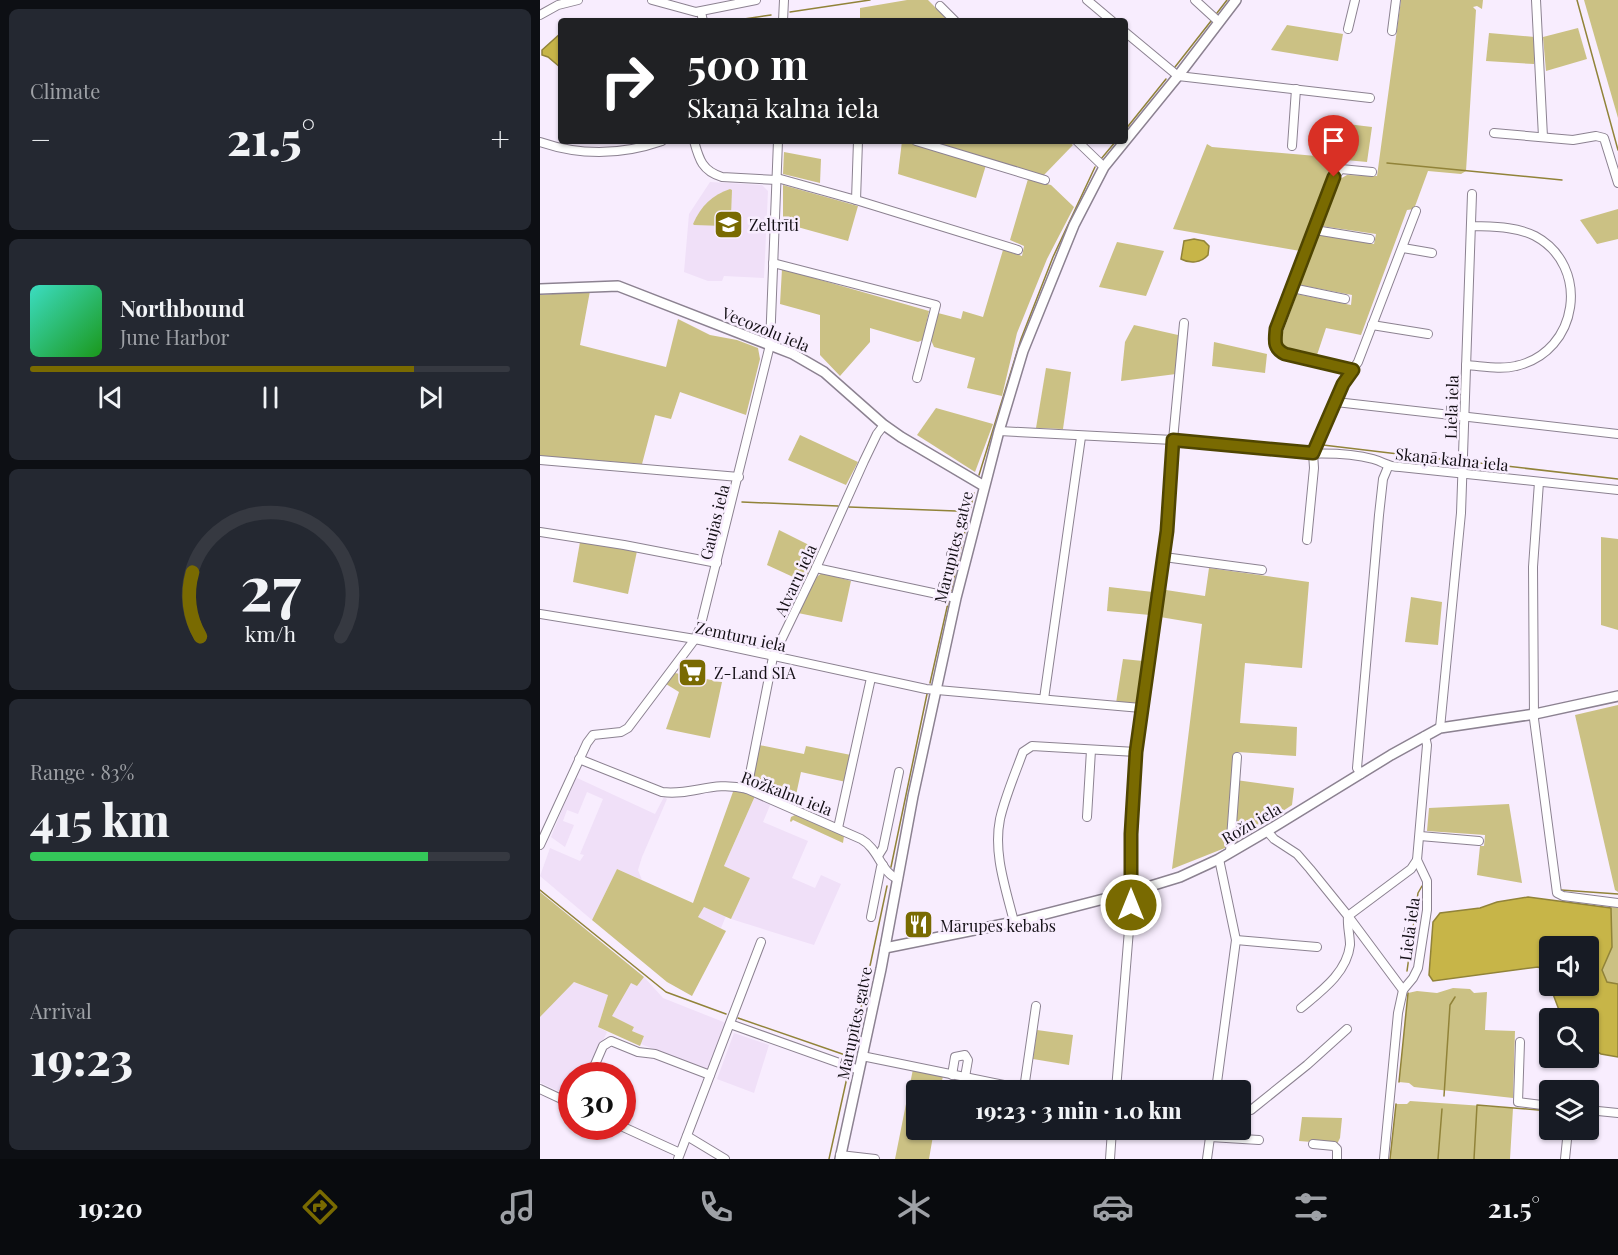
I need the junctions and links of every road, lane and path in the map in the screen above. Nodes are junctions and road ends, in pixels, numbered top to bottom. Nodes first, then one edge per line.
1 (578, 0) edge
2 (652, 0) edge
3 (756, 0) edge
4 (784, 0) edge
5 (1087, 0) edge
6 (1194, 0) edge
7 (1236, 0) edge
8 (1354, 0) edge
9 (1396, 0) edge
10 (1536, 0) edge
11 (714, 4) edge
12 (940, 6) dead end
13 (541, 12) edge
14 (701, 12) junction
15 (702, 18) edge
16 (783, 18) edge
17 (952, 18) edge
18 (1108, 18) edge
19 (1219, 21) junction
20 (1348, 29) dead end
21 (1392, 31) dead end
22 (1128, 34) edge
23 (1178, 76) junction
24 (1296, 89) junction
25 (1370, 98) dead end
26 (1494, 133) dead end
27 (1128, 137) edge
28 (1543, 137) junction
29 (540, 142) edge
30 (653, 144) edge
31 (695, 144) edge
32 (777, 144) edge
33 (858, 144) edge
34 (926, 144) edge
35 (1080, 144) edge
36 (1123, 144) edge
37 (1292, 146) dead end
38 (1104, 167) junction
39 (1372, 172) dead end
40 (777, 179) junction
41 (1045, 180) dead end
42 (1618, 183) edge
43 (1472, 194) dead end
44 (856, 200) junction
45 (1416, 211) dead end
46 (1471, 226) junction
47 (1315, 230) junction
48 (1370, 239) dead end
49 (1403, 248) junction
50 (1018, 250) dead end
51 (1432, 253) dead end
52 (773, 263) junction
53 (1292, 288) junction
54 (540, 290) edge
55 (1345, 299) dead end
56 (1184, 323) dead end
57 (1372, 325) junction
58 (1428, 334) dead end
59 (770, 345) junction
60 (1466, 364) junction
61 (1353, 370) junction
62 (918, 378) dead end
63 (1336, 402) junction
64 (1464, 417) junction
65 (884, 425) junction
66 (999, 431) junction
67 (1618, 434) edge
68 (1081, 437) junction
69 (1173, 440) junction
70 (1313, 453) junction
71 (540, 460) edge
72 (1388, 467) junction
73 (1463, 473) junction
74 (739, 477) junction
75 (1539, 482) junction
76 (984, 486) junction
77 (1618, 489) edge
78 (540, 532) edge
79 (1307, 540) dead end
80 (1164, 556) junction
81 (717, 563) junction
82 (816, 568) junction
83 (1262, 570) dead end
84 (956, 598) junction
85 (540, 614) edge
86 (695, 639) junction
87 (773, 657) junction
88 (871, 678) junction
89 (936, 689) junction
90 (1618, 696) edge
91 (1044, 699) junction
92 (1141, 708) junction
93 (1534, 714) junction
94 (1440, 728) junction
95 (1425, 736) junction
96 (1091, 750) junction
97 (1136, 752) junction
98 (1237, 757) dead end
99 (579, 759) junction
100 (899, 772) dead end
101 (1361, 774) junction
102 (747, 789) junction
103 (1087, 817) dead end
104 (838, 828) junction
105 (1267, 831) junction
106 (1420, 836) junction
107 (1479, 841) dead end
108 (540, 845) edge
109 (1230, 852) junction
110 (878, 856) junction
111 (1219, 859) junction
112 (1417, 860) junction
113 (883, 865) junction
114 (894, 877) junction
115 (878, 882) junction
116 (1131, 892) junction
117 (1618, 903) edge
118 (1348, 916) junction
119 (871, 917) dead end
120 (1014, 922) junction
121 (1365, 939) junction
122 (1236, 940) junction
123 (761, 942) dead end
124 (1350, 945) junction
125 (1317, 947) dead end
126 (885, 948) junction
127 (1403, 990) junction
128 (1036, 1006) dead end
129 (1300, 1008) dead end
130 (730, 1024) junction
131 (1347, 1029) dead end
132 (1520, 1042) dead end
133 (862, 1056) junction
134 (596, 1062) edge
135 (859, 1070) junction
136 (710, 1075) junction
137 (952, 1075) junction
138 (965, 1077) junction
139 (980, 1080) edge
140 (1025, 1080) edge
141 (1117, 1080) edge
142 (1217, 1080) edge
143 (540, 1089) edge
144 (558, 1097) edge
145 (1539, 1105) edge
146 (1251, 1110) edge
147 (1599, 1111) edge
148 (1618, 1113) edge
149 (636, 1134) edge
150 (687, 1136) junction
151 (1251, 1139) edge
152 (1111, 1140) edge
153 (1209, 1140) edge
154 (1259, 1140) dead end
155 (1567, 1140) edge
156 (1313, 1144) dead end
157 (679, 1156) edge
158 (840, 1157) edge
159 (725, 1159) edge
160 (875, 1159) edge
161 (1110, 1159) edge
162 (1207, 1159) edge
163 (1337, 1159) edge
164 (1384, 1159) edge
165 (1565, 1159) edge

1 - 13 street
2 - 14 street
3 - 11 street
4 - 16 street
5 - 18 street
6 - 19 street
7 - 19 street, Mārupītes gatve
8 - 20 street
9 - 21 street
10 - 28 street
11 - 14 street
12 - 17 street
14 - 15 street
19 - 23 street, Mārupītes gatve
22 - 23 street
23 - 24 street
23 - 27 street, Mārupītes gatve
24 - 25 street
24 - 37 street
26 - 28 street
28 - 42 street
29 - 30 street
31 - 40 street
32 - 40 street, Gaujas iela
33 - 44 street
34 - 41 street
35 - 38 street
36 - 38 street, Mārupītes gatve
38 - 66 street, Mārupītes gatve
39 - 47 street
40 - 44 street
40 - 52 street, Gaujas iela
43 - 46 street, Lielā iela
44 - 50 street
45 - 49 street
46 - 60 street, Lielā iela
46 - 60 street
47 - 48 street
47 - 53 street
49 - 51 street
49 - 57 street
52 - 59 street, Gaujas iela
52 - 62 street
53 - 55 street
53 - 61 street
54 - 59 street, Vecozolu iela
56 - 69 street
57 - 58 street
57 - 61 street
59 - 65 street, Vecozolu iela
59 - 74 street, Gaujas iela
60 - 64 street, Lielā iela
61 - 63 street
63 - 64 street
63 - 70 street
64 - 67 street
64 - 73 street, Lielā iela
65 - 76 street, Vecozolu iela
65 - 82 street, Atvaru iela
66 - 68 street, Skaņā kalna iela
66 - 76 street, Mārupītes gatve
68 - 69 street, Skaņā kalna iela
68 - 91 street
69 - 70 street, Skaņā kalna iela
69 - 80 street
70 - 72 street, Skaņā kalna iela
70 - 79 street
71 - 74 street
72 - 73 street, Skaņā kalna iela
72 - 101 street
73 - 75 street, Skaņā kalna iela
73 - 94 street, Lielā iela
74 - 81 street, Gaujas iela
75 - 77 street, Skaņā kalna iela
75 - 93 street
76 - 84 street, Mārupītes gatve
78 - 81 street
80 - 83 street
80 - 92 street
81 - 86 street, Gaujas iela
82 - 84 street
82 - 87 street, Atvaru iela
84 - 89 street, Mārupītes gatve
85 - 86 street, Zemturu iela
86 - 87 street, Zemturu iela
86 - 99 street, Gaujas iela
87 - 88 street, Zemturu iela
87 - 102 street, Atvaru iela
88 - 89 street, Zemturu iela
88 - 104 street
89 - 91 street, Zemturu iela
89 - 114 street, Mārupītes gatve
90 - 93 street, Rožu iela
91 - 92 street, Zemturu iela
92 - 97 street
93 - 94 street, Rožu iela
93 - 117 street
94 - 95 street, Rožu iela
95 - 101 street, Rožu iela
95 - 106 street, Lielā iela
96 - 97 street
96 - 103 street
96 - 120 street
97 - 116 street
98 - 109 street
99 - 102 street, Rožkalnu iela
99 - 108 street, Gaujas iela
100 - 110 street
101 - 105 street, Rožu iela
102 - 104 street, Rožkalnu iela
104 - 110 street, Rožkalnu iela
105 - 109 street, Rožu iela
105 - 118 street
106 - 107 street
106 - 112 street, Lielā iela
109 - 111 street, Rožu iela
110 - 113 street, Rožkalnu iela
111 - 116 street, Rožu iela
111 - 122 street
112 - 118 street
112 - 127 street, Lielā iela
113 - 114 street, Rožkalnu iela
113 - 115 street
114 - 115 street
114 - 126 street, Mārupītes gatve
115 - 119 street
116 - 120 street, Rožu iela
116 - 141 street
118 - 121 street
118 - 124 street
120 - 126 street, Rožu iela
121 - 124 street
121 - 127 street
122 - 125 street
122 - 142 street
123 - 130 street
124 - 129 street
126 - 133 street, Mārupītes gatve
127 - 164 street, Lielā iela
128 - 140 street
130 - 135 street
130 - 136 street
131 - 146 street
132 - 145 street
133 - 135 street, Mārupītes gatve
133 - 137 street
134 - 136 street
135 - 158 street, Mārupītes gatve
136 - 150 street
137 - 138 street
137 - 138 street
138 - 139 street
143 - 144 street
147 - 148 street
149 - 157 street
150 - 157 street
150 - 159 street
151 - 154 street
152 - 161 street
153 - 162 street
155 - 165 street
156 - 163 street
158 - 160 street

